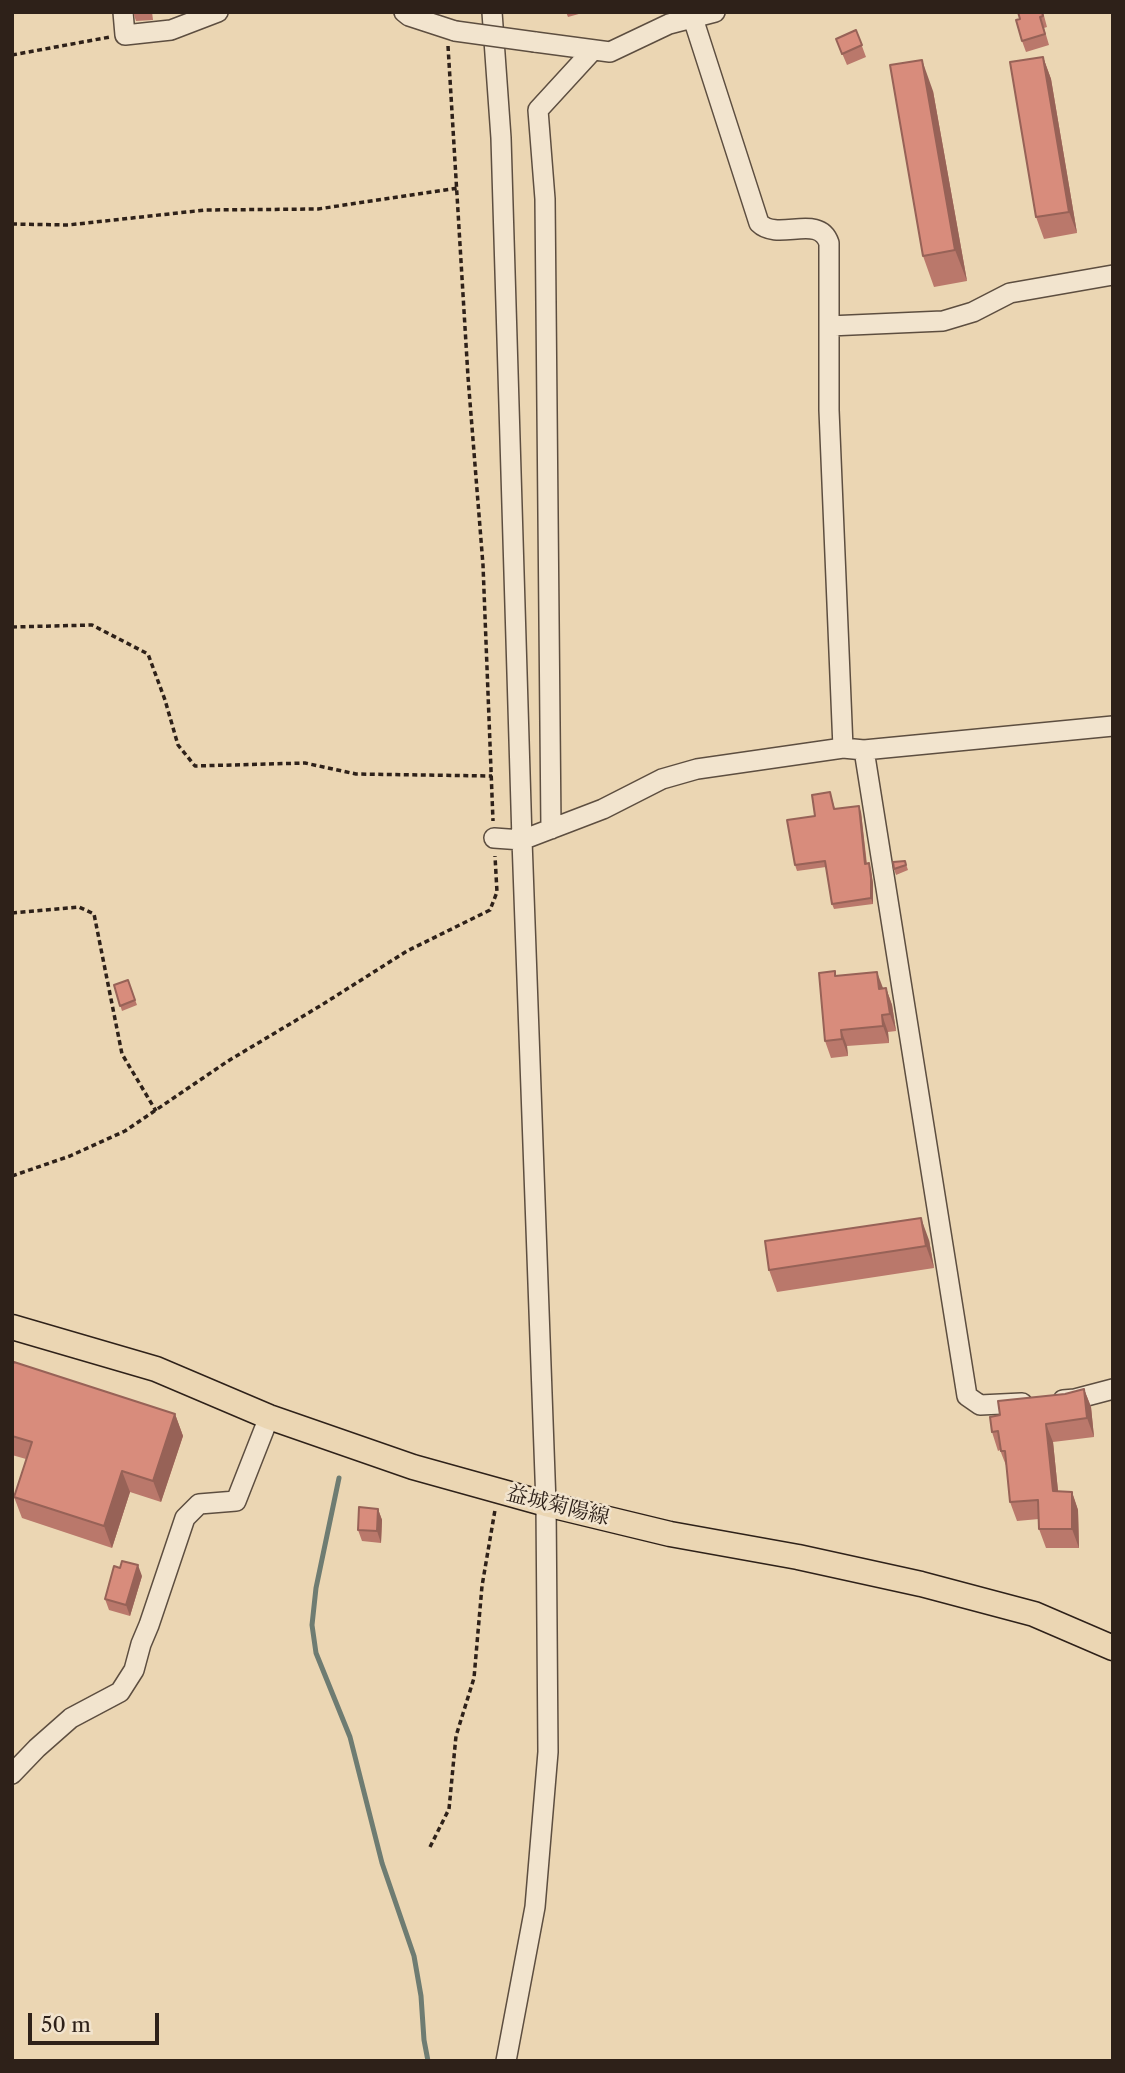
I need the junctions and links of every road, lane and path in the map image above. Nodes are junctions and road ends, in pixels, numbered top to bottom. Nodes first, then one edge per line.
1 (123, 12) edge
2 (218, 12) edge
3 (404, 12) edge
4 (492, 12) edge
5 (715, 12) edge
6 (692, 15) edge
7 (451, 30) junction
8 (125, 35) junction
9 (593, 50) junction
10 (12, 55) edge
11 (458, 188) junction
12 (12, 224) edge
13 (1113, 275) edge
14 (829, 326) junction
15 (12, 628) edge
16 (1113, 726) edge
17 (843, 748) junction
18 (864, 750) junction
19 (492, 776) junction
20 (551, 829) junction
21 (494, 838) junction
22 (522, 840) junction
23 (12, 913) edge
24 (156, 1111) junction
25 (12, 1176) edge
26 (12, 1327) edge
27 (1113, 1389) edge
28 (270, 1417) junction
29 (498, 1490) junction
30 (546, 1504) junction
31 (1113, 1648) edge
32 (12, 1774) edge
33 (430, 1847) dead end
34 (506, 2061) edge

1 - 8 street
2 - 8 street
3 - 7 street
4 - 22 street
5 - 6 street
6 - 9 street
6 - 14 street
7 - 9 street, bridge
7 - 11 path
8 - 10 path
9 - 20 street
11 - 12 path
11 - 19 path
13 - 14 street
14 - 17 street
15 - 19 path
16 - 18 street
17 - 18 street
17 - 20 street
18 - 27 street
19 - 21 path
20 - 22 street
21 - 22 street
21 - 24 path
22 - 30 street
23 - 24 path
24 - 25 path
26 - 28 main road, 益城菊陽線
28 - 29 main road, 益城菊陽線
28 - 32 street
29 - 30 main road, 益城菊陽線
29 - 33 path
30 - 31 main road, 益城菊陽線
30 - 34 street

